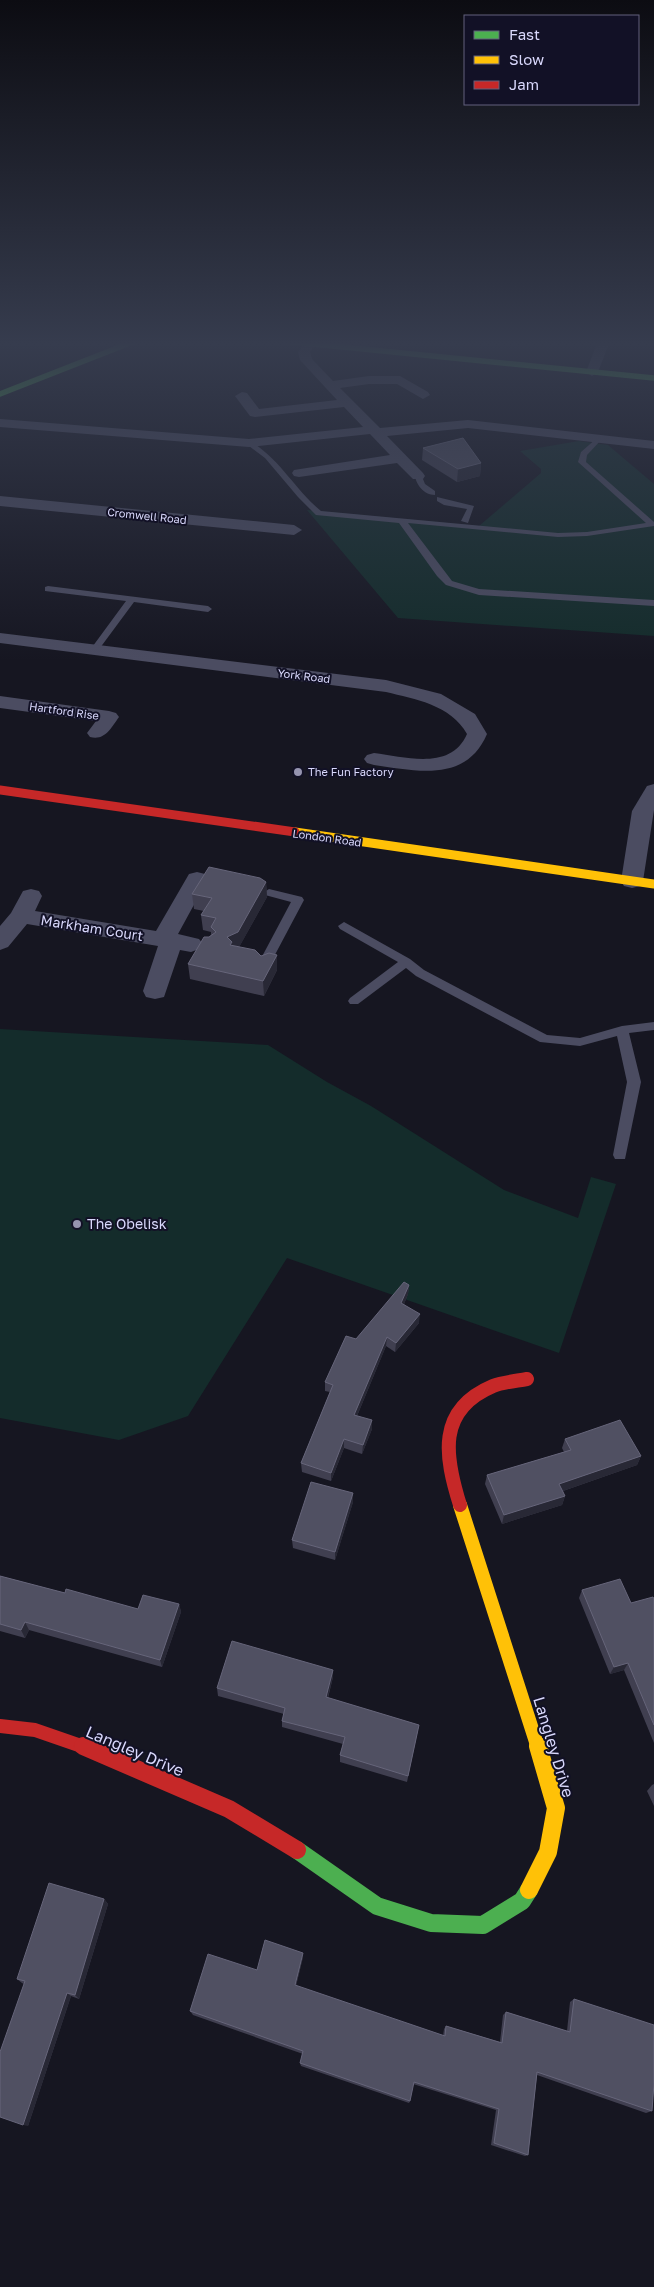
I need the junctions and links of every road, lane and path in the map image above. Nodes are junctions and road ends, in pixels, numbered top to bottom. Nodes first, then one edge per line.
1 (258, 448) edge
2 (390, 448) edge
3 (590, 448) edge
4 (401, 458) junction
5 (299, 473) dead end
6 (418, 476) joint
7 (432, 493) dead end
8 (440, 499) dead end
9 (0, 501) edge
10 (402, 521) junction
11 (465, 521) dead end
12 (653, 525) edge
13 (294, 530) dead end
14 (48, 589) dead end
15 (131, 600) junction
16 (654, 603) edge
17 (208, 609) dead end
18 (0, 638) edge
19 (94, 650) junction
20 (0, 702) edge
21 (97, 733) dead end
22 (374, 760) dead end
23 (0, 790) edge
24 (654, 790) edge
25 (646, 842) edge
26 (197, 879) dead end
27 (632, 881) junction
28 (654, 884) edge
29 (270, 893) dead end
30 (31, 896) dead end
31 (21, 916) junction
32 (344, 926) dead end
33 (0, 940) edge
34 (182, 943) junction
35 (252, 956) edge
36 (406, 962) junction
37 (155, 991) dead end
38 (354, 1001) dead end
39 (654, 1026) edge
40 (622, 1030) junction
41 (620, 1155) dead end
42 (527, 1379) dead end
43 (0, 1726) edge

1 - 10 lane
2 - 4 street
3 - 12 lane
4 - 5 street
4 - 6 street
6 - 7 lane
8 - 11 lane
9 - 13 street, Cromwell Road
10 - 12 lane
10 - 16 lane
14 - 15 lane
15 - 17 lane
15 - 19 lane
18 - 19 street, York Road
19 - 22 street, York Road
20 - 21 street, Hartford Rise
23 - 27 street, London Road
24 - 25 street
25 - 27 street
26 - 34 street, Markham Court
27 - 28 street, London Road
29 - 35 lane
30 - 31 street, Markham Court
31 - 33 street, Markham Court
31 - 34 street, Markham Court
32 - 36 lane
34 - 37 street, Markham Court
36 - 38 lane
36 - 40 lane
39 - 40 lane
40 - 41 lane
42 - 43 street, Langley Drive

